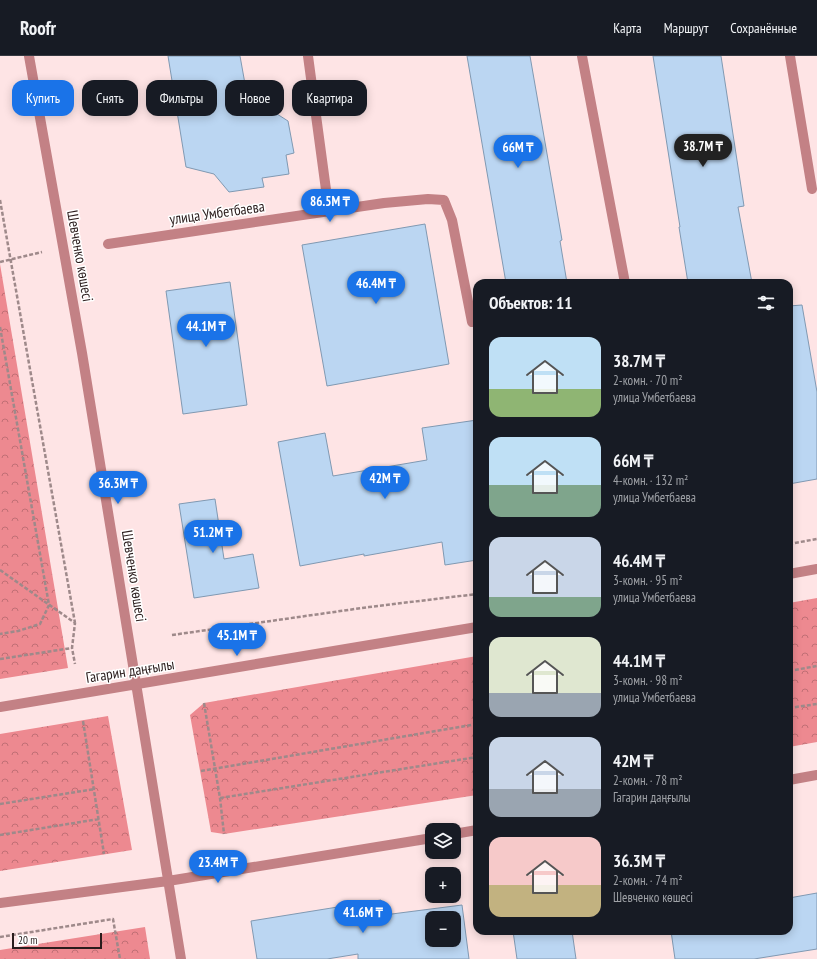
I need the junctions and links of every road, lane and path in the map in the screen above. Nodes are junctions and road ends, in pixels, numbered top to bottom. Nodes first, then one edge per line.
1 (30, 56) edge
2 (308, 56) edge
3 (582, 56) edge
4 (790, 56) edge
5 (812, 189) dead end
6 (0, 200) edge
7 (329, 212) junction
8 (108, 244) dead end
9 (48, 251) dead end
10 (10, 259) junction
11 (0, 262) edge
12 (624, 279) edge
13 (472, 322) dead end
14 (0, 328) edge
15 (817, 539) edge
16 (793, 543) edge
17 (0, 570) edge
18 (817, 570) edge
19 (793, 573) edge
20 (473, 594) edge
21 (49, 605) junction
22 (75, 623) junction
23 (473, 628) edge
24 (0, 634) edge
25 (172, 635) dead end
26 (72, 648) junction
27 (0, 659) edge
28 (74, 664) dead end
29 (817, 666) edge
30 (793, 670) edge
31 (136, 685) junction
32 (204, 703) dead end
33 (817, 704) edge
34 (0, 707) edge
35 (793, 707) edge
36 (83, 721) dead end
37 (473, 725) edge
38 (473, 758) edge
39 (215, 769) junction
40 (201, 771) dead end
41 (817, 775) edge
42 (793, 779) edge
43 (95, 789) junction
44 (220, 798) junction
45 (0, 804) edge
46 (99, 818) junction
47 (473, 831) edge
48 (461, 833) edge
49 (224, 834) dead end
50 (0, 835) edge
51 (425, 839) edge
52 (104, 854) dead end
53 (168, 880) junction
54 (0, 903) edge
55 (0, 936) edge
56 (120, 959) edge
57 (181, 959) edge

1 - 31 street, Шевченко көшесі
2 - 7 street
3 - 12 street
4 - 5 street
6 - 10 path
7 - 8 street, улица Умбетбаева
7 - 13 street, улица Умбетбаева
9 - 10 path
10 - 11 path
10 - 22 path
14 - 21 path
15 - 16 path
17 - 21 path
18 - 19 street
20 - 25 path
21 - 22 path
21 - 24 path
22 - 26 path
23 - 31 street, Гагарин даңғылы
26 - 27 path
26 - 28 path
29 - 30 path
31 - 34 street, Гагарин даңғылы
31 - 53 street, Шевченко көшесі
32 - 39 path
33 - 35 path
36 - 43 path
37 - 39 path
38 - 44 path
39 - 40 path
39 - 44 path
41 - 42 street
43 - 45 path
43 - 46 path
44 - 49 path
46 - 50 path
46 - 52 path
47 - 48 street
51 - 53 street
53 - 54 street
53 - 57 street, Шевченко көшесі
55 - 56 path

